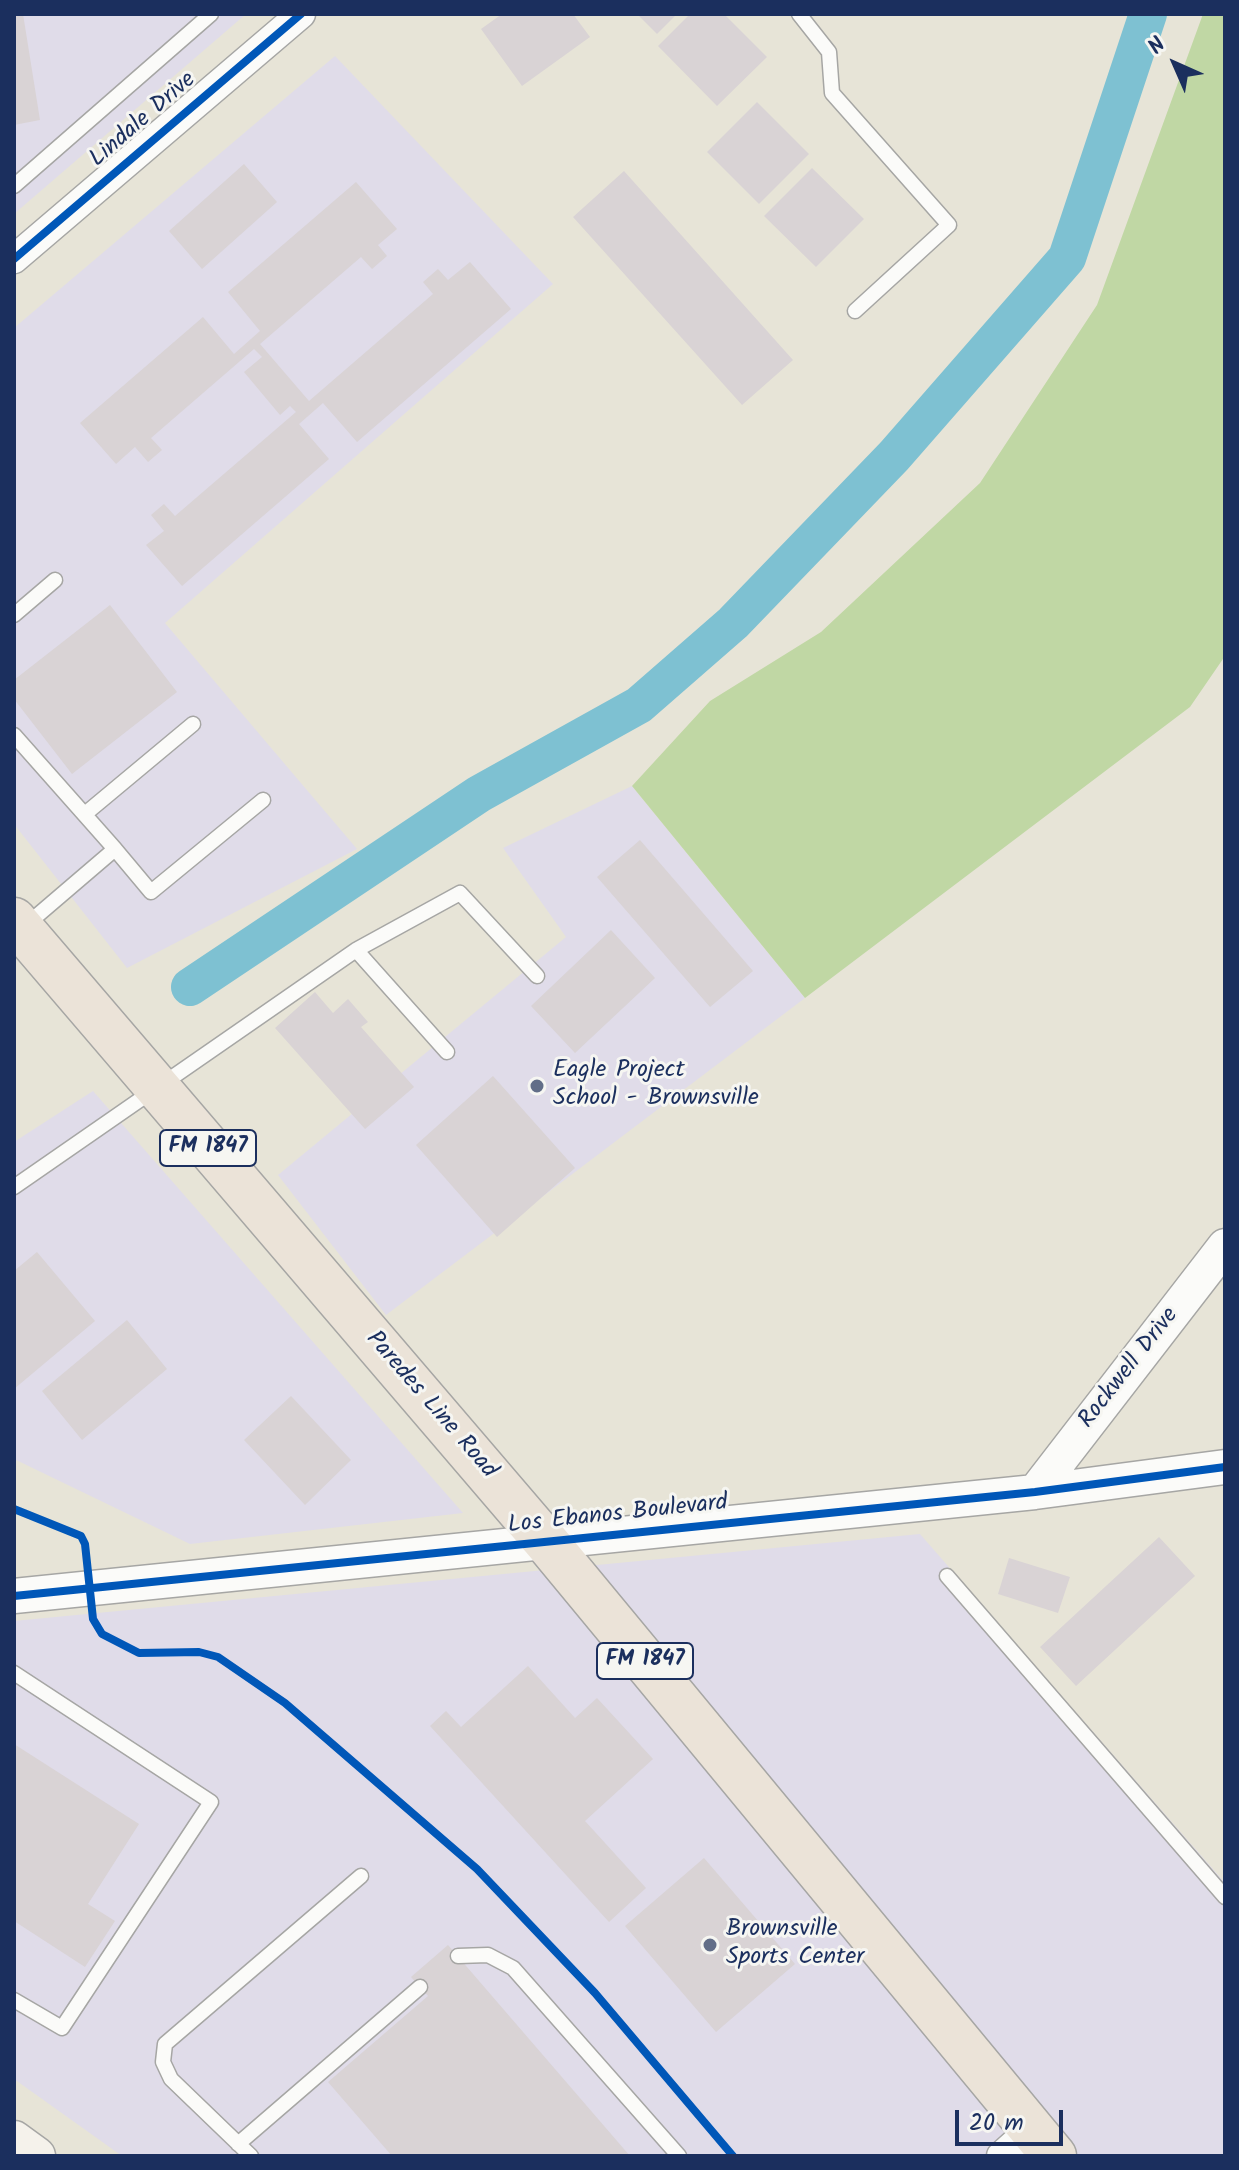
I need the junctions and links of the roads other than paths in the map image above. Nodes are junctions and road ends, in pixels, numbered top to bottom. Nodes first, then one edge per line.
1 (211, 14) edge
2 (301, 14) edge
3 (799, 14) edge
4 (14, 186) edge
5 (16, 252) edge
6 (855, 311) dead end
7 (55, 580) dead end
8 (14, 615) edge
9 (193, 724) dead end
10 (14, 735) edge
11 (263, 800) dead end
12 (85, 814) junction
13 (115, 849) junction
14 (18, 924) edge
15 (356, 950) junction
16 (537, 976) dead end
17 (447, 1052) dead end
18 (156, 1088) junction
19 (14, 1187) edge
20 (1225, 1246) edge
21 (1225, 1467) edge
22 (1035, 1492) junction
23 (548, 1544) junction
24 (947, 1576) dead end
25 (14, 1596) edge
26 (14, 1673) edge
27 (361, 1876) dead end
28 (1225, 1897) edge
29 (458, 1956) dead end
30 (420, 1987) dead end
31 (14, 2000) edge
32 (14, 2140) edge
33 (238, 2144) junction
34 (1029, 2147) edge
35 (36, 2156) edge
36 (251, 2156) edge
37 (679, 2156) edge

1 - 4 lane
2 - 5 street, Lindale Drive
3 - 6 lane
7 - 8 lane
9 - 12 lane
10 - 12 lane
11 - 13 lane
12 - 13 lane
13 - 14 lane
14 - 18 main road, Paredes Line Road / FM 1847
15 - 16 lane
15 - 17 lane
15 - 18 lane
18 - 19 lane
18 - 23 main road, Paredes Line Road / FM 1847
20 - 22 street, Rockwell Drive
21 - 22 street, Los Ebanos Boulevard
22 - 23 street, Los Ebanos Boulevard
23 - 25 street, Los Ebanos Boulevard
23 - 34 main road, Paredes Line Road / FM 1847
24 - 28 lane
26 - 31 lane
27 - 33 lane
29 - 37 lane
30 - 33 lane
32 - 35 main road
33 - 36 lane

